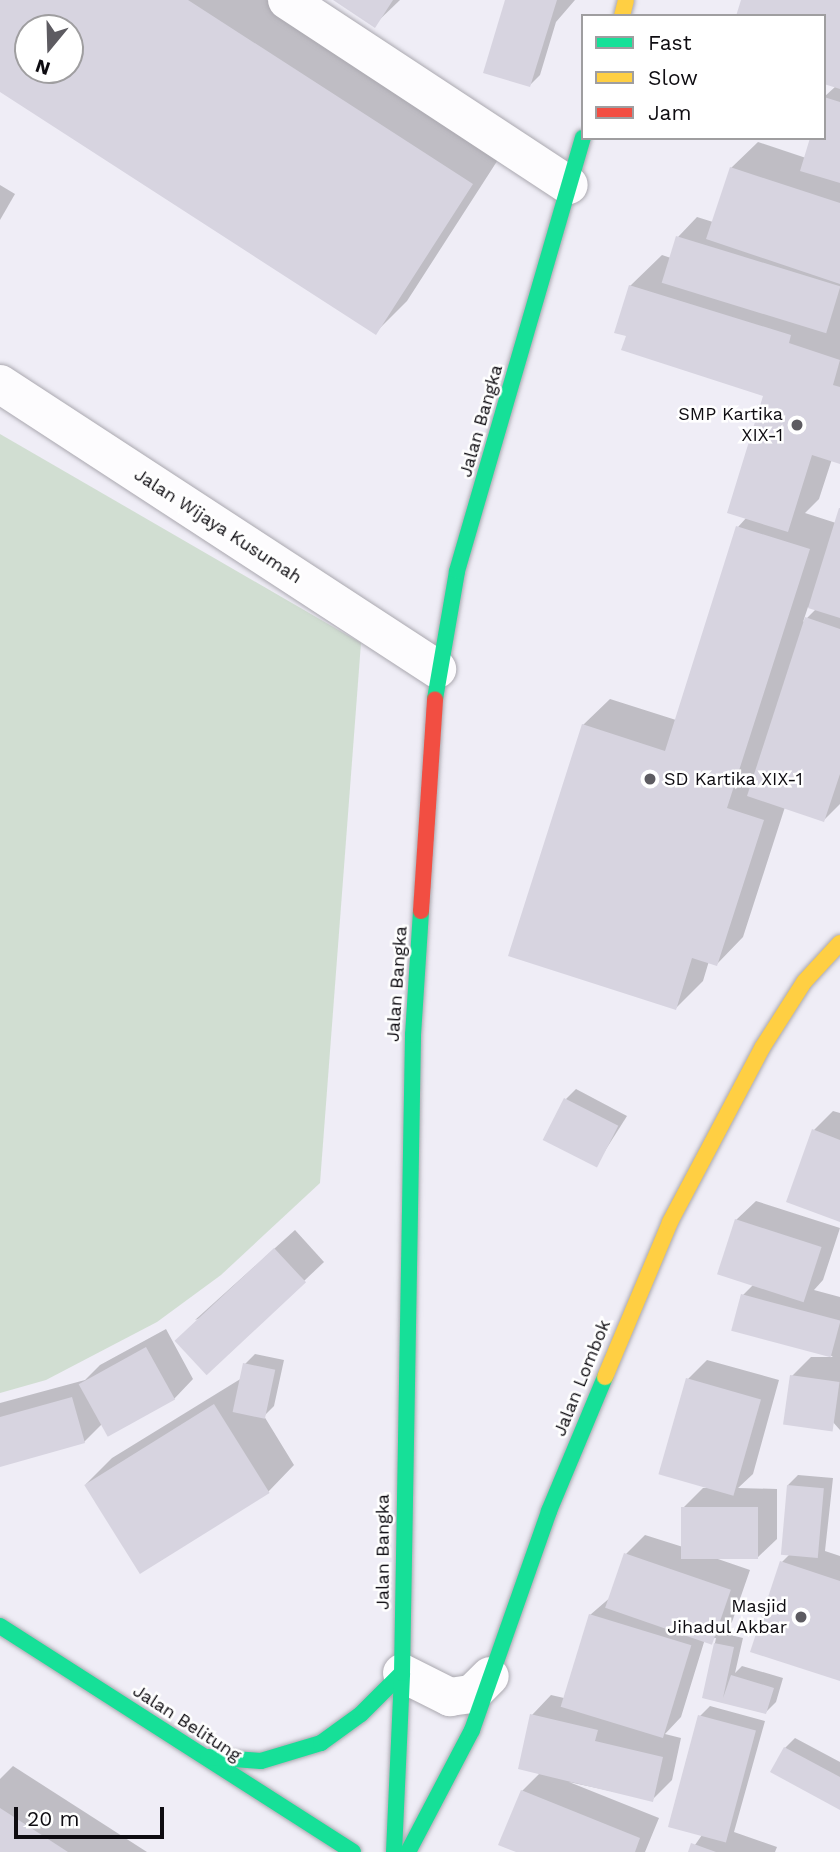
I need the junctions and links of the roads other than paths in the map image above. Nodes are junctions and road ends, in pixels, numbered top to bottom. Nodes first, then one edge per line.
1 (287, 0) edge
2 (582, 140) edge
3 (569, 185) junction
4 (0, 384) edge
5 (437, 669) junction
6 (840, 943) edge
7 (0, 1626) edge
8 (402, 1673) junction
9 (490, 1676) junction
10 (202, 1756) junction
11 (353, 1852) edge
12 (394, 1852) edge
13 (408, 1852) edge

1 - 3 street
2 - 3 street, Jalan Bangka
3 - 5 street, Jalan Bangka
4 - 5 street, Jalan Wijaya Kusumah
5 - 8 street, Jalan Bangka
6 - 9 street, Jalan Lombok
7 - 10 street, Jalan Belitung
8 - 9 street
8 - 10 street
8 - 12 street, Jalan Bangka
9 - 13 street, Jalan Lombok
10 - 11 street, Jalan Belitung

